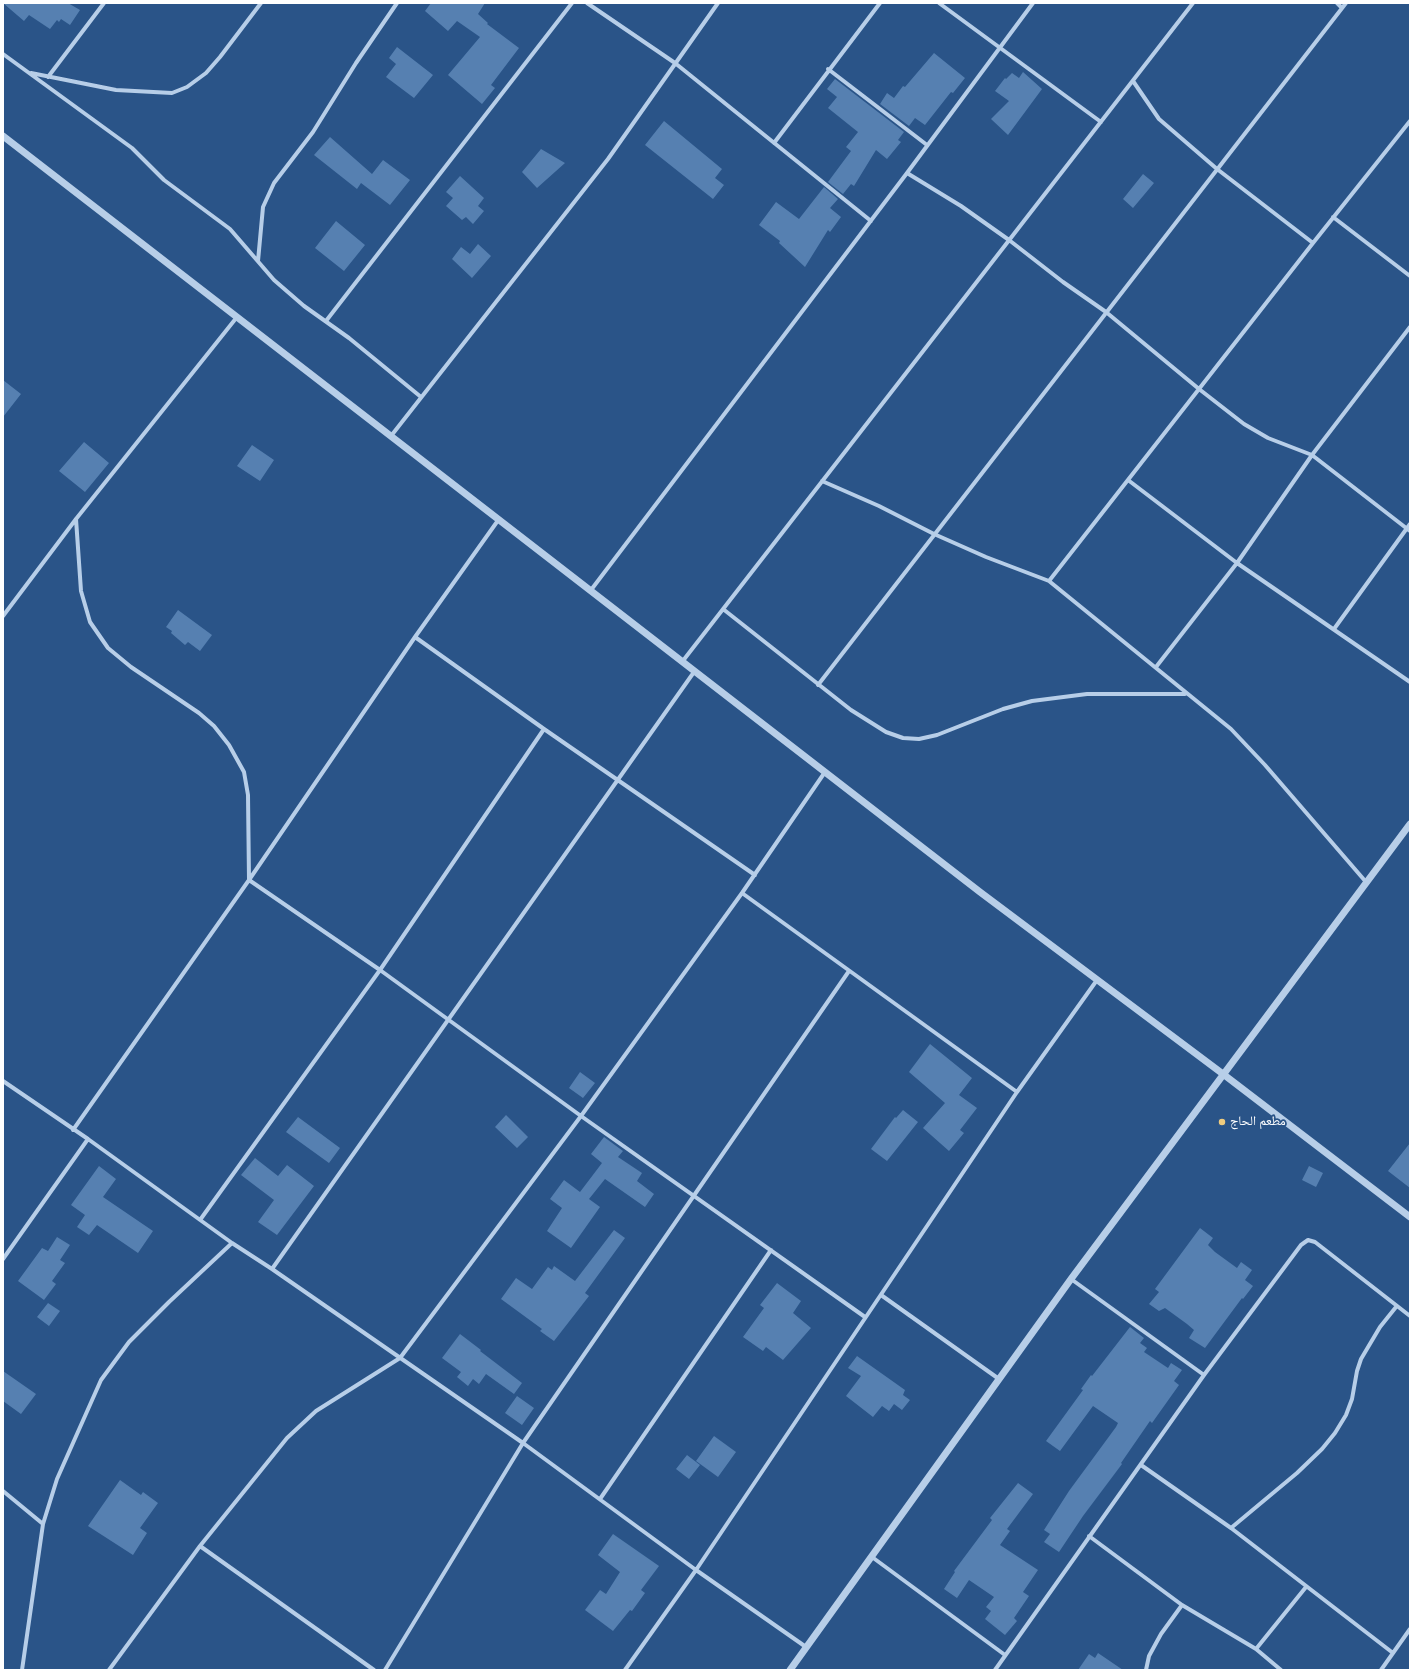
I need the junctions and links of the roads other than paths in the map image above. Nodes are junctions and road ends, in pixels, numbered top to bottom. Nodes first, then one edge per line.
1 (104, 3) edge
2 (261, 3) edge
3 (397, 3) edge
4 (572, 3) edge
5 (587, 3) edge
6 (718, 3) edge
7 (880, 3) edge
8 (939, 3) edge
9 (1033, 3) edge
10 (1193, 3) edge
11 (1337, 3) edge
12 (1346, 3) edge
13 (1342, 8) junction
14 (1001, 47) junction
15 (3, 54) edge
16 (675, 64) junction
17 (828, 69) junction
18 (28, 73) junction
19 (48, 77) junction
20 (1133, 81) junction
21 (1410, 121) edge
22 (1101, 122) junction
23 (3, 136) edge
24 (774, 143) junction
25 (927, 145) junction
26 (1217, 169) junction
27 (907, 173) junction
28 (1333, 217) junction
29 (871, 221) junction
30 (1010, 240) junction
31 (1313, 243) junction
32 (258, 261) junction
33 (1410, 276) edge
34 (1106, 312) junction
35 (237, 317) junction
36 (326, 321) junction
37 (1410, 327) edge
38 (1198, 389) junction
39 (421, 396) junction
40 (391, 436) junction
41 (1312, 455) junction
42 (1128, 480) junction
43 (822, 481) junction
44 (76, 519) junction
45 (499, 519) junction
46 (1410, 524) edge
47 (1408, 530) edge
48 (934, 534) junction
49 (1238, 563) junction
50 (1049, 581) junction
51 (591, 590) junction
52 (723, 609) junction
53 (3, 616) edge
54 (1334, 629) junction
55 (415, 637) junction
56 (682, 662) junction
57 (1156, 667) junction
58 (694, 672) junction
59 (1410, 682) edge
60 (818, 685) junction
61 (1185, 694) junction
62 (544, 729) junction
63 (825, 771) junction
64 (617, 780) junction
65 (1410, 824) edge
66 (755, 875) junction
67 (249, 880) junction
68 (1366, 882) junction
69 (742, 893) junction
70 (380, 970) junction
71 (849, 971) junction
72 (1097, 980) junction
73 (449, 1020) junction
74 (1223, 1074) junction
75 (3, 1081) edge
76 (1017, 1092) junction
77 (581, 1116) junction
78 (73, 1130) junction
79 (88, 1139) junction
80 (693, 1196) junction
81 (1410, 1217) edge
82 (200, 1220) junction
83 (232, 1243) junction
84 (771, 1250) junction
85 (3, 1259) edge
86 (272, 1268) junction
87 (1071, 1279) junction
88 (880, 1294) junction
89 (1396, 1307) junction
90 (1410, 1316) edge
91 (865, 1317) junction
92 (400, 1358) junction
93 (1204, 1375) junction
94 (999, 1379) junction
95 (522, 1443) junction
96 (1141, 1465) junction
97 (3, 1491) edge
98 (600, 1499) junction
99 (43, 1524) junction
100 (1231, 1528) junction
101 (1089, 1536) junction
102 (200, 1546) junction
103 (872, 1558) junction
104 (696, 1570) junction
105 (1306, 1587) junction
106 (1182, 1605) junction
107 (1410, 1629) edge
108 (806, 1647) junction
109 (1256, 1649) junction
110 (1393, 1653) junction
111 (1005, 1655) junction
112 (22, 1670) edge
113 (109, 1670) edge
114 (374, 1670) edge
115 (385, 1670) edge
116 (625, 1670) edge
117 (790, 1670) edge
118 (995, 1670) edge
119 (1146, 1670) edge
120 (1281, 1670) edge
121 (1381, 1670) edge

1 - 19 street
2 - 19 street
3 - 32 street
4 - 36 street
5 - 16 street
6 - 16 street
7 - 17 street
8 - 14 street
9 - 14 street
10 - 20 street
11 - 13 street
12 - 13 street
13 - 26 street
14 - 22 street
14 - 25 street
15 - 18 street
16 - 24 street
16 - 39 street
17 - 24 street
17 - 25 street
18 - 19 street
18 - 32 street
20 - 22 street
20 - 26 street
21 - 28 street
22 - 30 street
23 - 35 street
24 - 29 street
25 - 27 street
26 - 31 street
26 - 34 street
27 - 29 street
27 - 30 street
28 - 31 street
28 - 33 street
29 - 51 street
30 - 34 street
30 - 43 street
31 - 38 street
32 - 36 street
34 - 38 street
34 - 48 street
35 - 40 street
35 - 44 street
36 - 39 street
37 - 41 street
38 - 41 street
38 - 42 street
39 - 40 street
40 - 45 street
41 - 47 street
41 - 49 street
42 - 49 street
42 - 50 street
43 - 48 street
43 - 52 street
44 - 53 street
44 - 67 street
45 - 51 street
45 - 55 street
46 - 47 street
47 - 54 street
48 - 50 street
48 - 60 street
49 - 54 street
49 - 57 street
50 - 57 street
51 - 56 street
52 - 56 street
52 - 60 street
54 - 59 street
55 - 62 street
55 - 67 street
56 - 58 street
57 - 61 street
58 - 63 street
58 - 64 street
60 - 61 street
61 - 68 street
62 - 64 street
62 - 70 street
63 - 66 street
63 - 72 street
64 - 66 street
64 - 73 street
65 - 68 street
66 - 69 street
67 - 70 street
67 - 78 street
68 - 74 street
69 - 71 street
69 - 77 street
70 - 73 street
70 - 82 street
71 - 76 street
71 - 80 street
72 - 74 street
72 - 76 street
73 - 77 street
73 - 86 street
74 - 81 street
74 - 87 street
75 - 78 street
76 - 88 street
77 - 80 street
77 - 92 street
78 - 79 street
79 - 82 street
79 - 85 street
80 - 84 street
80 - 95 street
82 - 83 street
83 - 86 street
83 - 99 street
84 - 91 street
84 - 98 street
86 - 92 street
87 - 93 street
87 - 94 street
88 - 91 street
88 - 94 street
89 - 90 street
89 - 93 street
89 - 100 street
91 - 104 street
92 - 95 street
92 - 102 street
93 - 96 street
94 - 103 street
95 - 98 street
95 - 115 street
96 - 100 street
96 - 101 street
97 - 99 street
98 - 104 street
99 - 112 street
100 - 105 street
101 - 106 street
101 - 111 street
102 - 113 street
102 - 114 street
103 - 108 street
103 - 111 street
104 - 108 street
104 - 116 street
105 - 109 street
105 - 110 street
106 - 109 street
106 - 119 street
107 - 110 street
108 - 117 street
109 - 120 street
110 - 121 street
111 - 118 street

